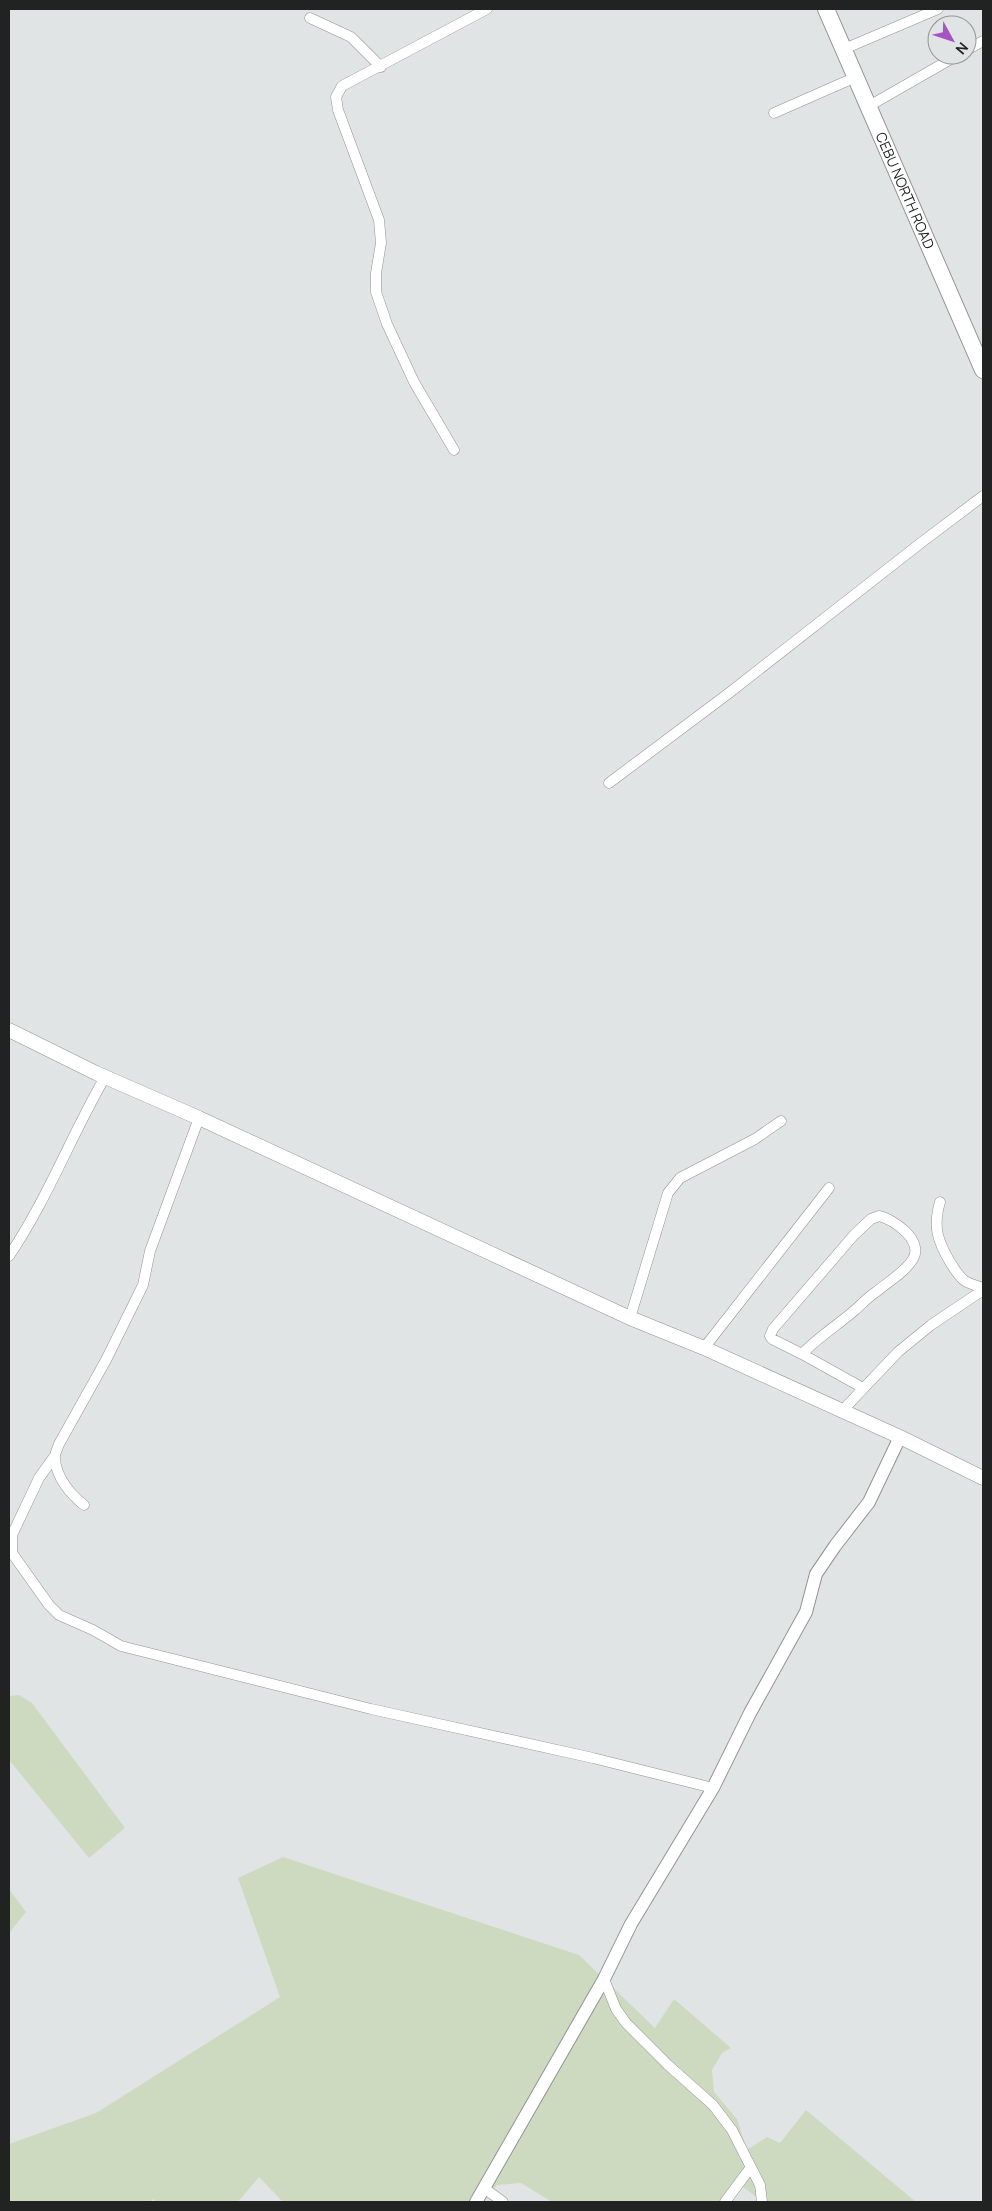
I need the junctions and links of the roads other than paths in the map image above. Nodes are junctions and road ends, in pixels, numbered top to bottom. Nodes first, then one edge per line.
1 (487, 9) edge
2 (826, 9) edge
3 (938, 9) edge
4 (310, 18) dead end
5 (844, 50) junction
6 (941, 65) edge
7 (381, 67) junction
8 (856, 77) junction
9 (869, 106) junction
10 (774, 113) dead end
11 (983, 370) edge
12 (454, 450) dead end
13 (983, 496) edge
14 (608, 783) dead end
15 (9, 1030) edge
16 (105, 1077) junction
17 (199, 1118) junction
18 (781, 1121) dead end
19 (829, 1188) dead end
20 (940, 1202) dead end
21 (9, 1256) edge
22 (983, 1289) edge
23 (630, 1318) junction
24 (704, 1348) junction
25 (802, 1354) junction
26 (863, 1388) junction
27 (841, 1412) junction
28 (900, 1438) junction
29 (54, 1457) junction
30 (983, 1478) edge
31 (84, 1505) dead end
32 (713, 1788) junction
33 (604, 1979) junction
34 (751, 2168) junction
35 (484, 2188) junction
36 (476, 2202) edge
37 (503, 2202) edge
38 (725, 2202) edge
39 (762, 2202) edge

1 - 7 street
2 - 5 highway, CEBU NORTH ROAD
3 - 5 street
4 - 7 street
5 - 8 highway, CEBU NORTH ROAD
6 - 9 street
7 - 12 street
8 - 9 highway, CEBU NORTH ROAD
8 - 10 street
9 - 11 highway, CEBU NORTH ROAD
13 - 14 street
15 - 16 main road
16 - 17 main road
16 - 21 street
17 - 23 main road
17 - 29 street
18 - 23 street
19 - 24 street
20 - 22 street
22 - 26 street
23 - 24 main road
24 - 27 main road
25 - 25 street
25 - 26 street
26 - 27 street
27 - 28 main road
28 - 30 main road
28 - 32 street
29 - 31 street
29 - 32 street
32 - 33 street
33 - 34 street
33 - 35 street
34 - 38 street
34 - 39 street
35 - 36 street
35 - 37 street

